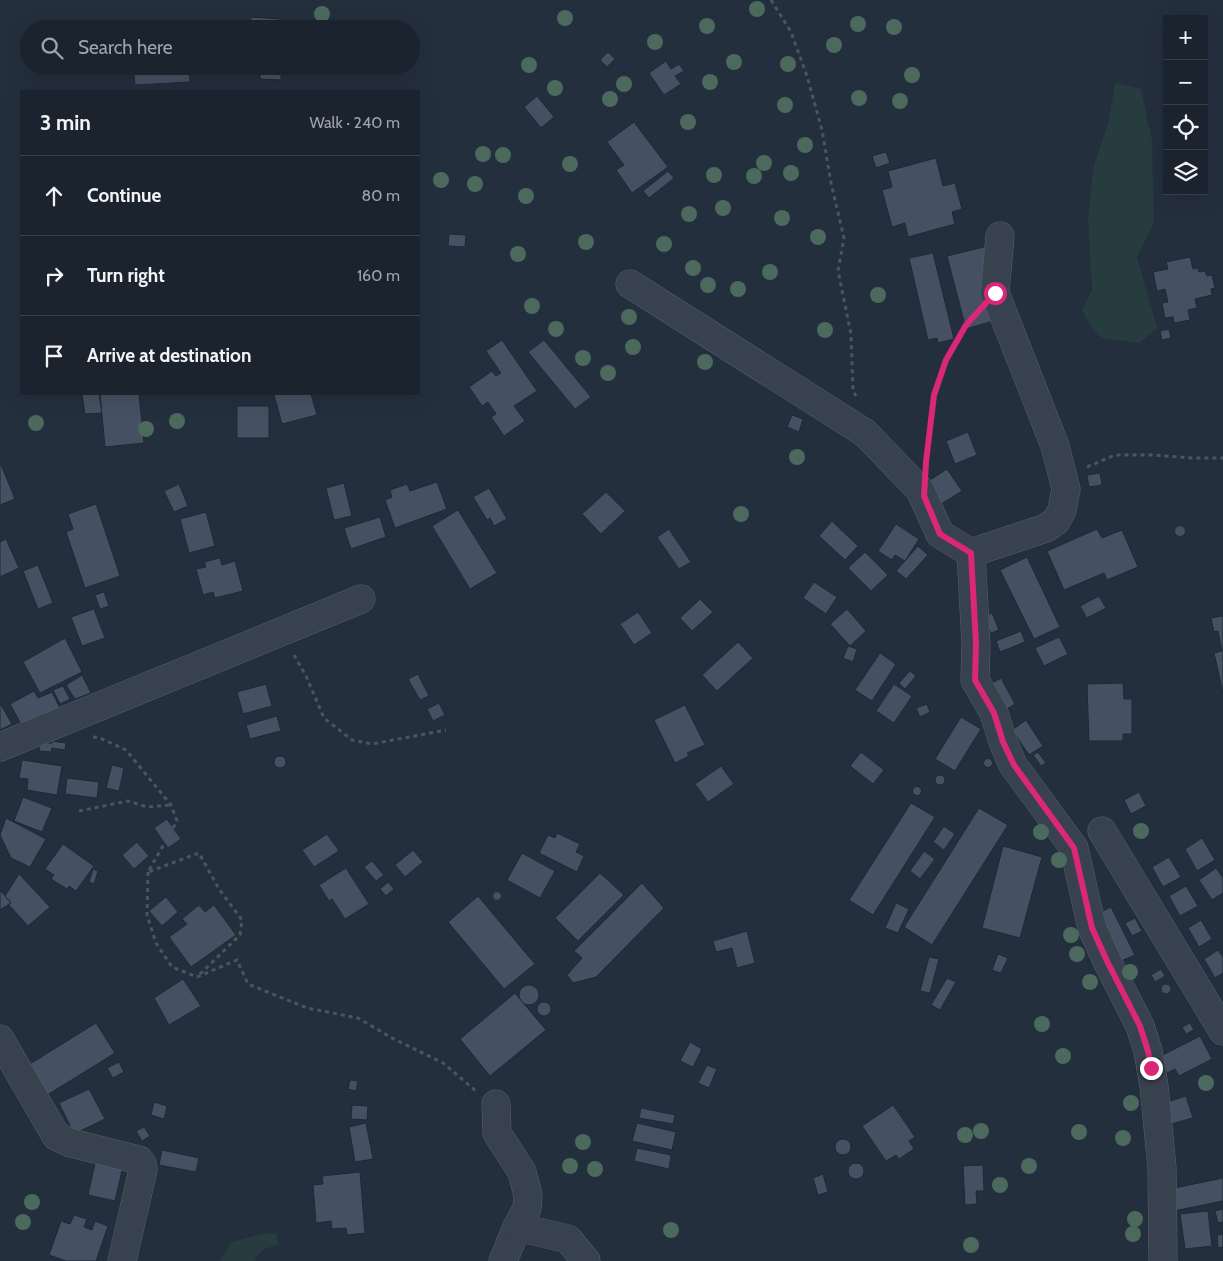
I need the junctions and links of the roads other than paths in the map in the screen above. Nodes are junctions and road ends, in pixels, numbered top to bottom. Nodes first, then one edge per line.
1 (1000, 236) dead end
2 (630, 284) dead end
3 (971, 553) junction
4 (361, 598) dead end
5 (0, 747) edge
6 (1102, 831) dead end
7 (1223, 1032) edge
8 (0, 1039) edge
9 (496, 1104) road end
10 (517, 1227) junction
11 (122, 1261) edge
12 (503, 1261) edge
13 (586, 1261) edge
14 (1163, 1261) edge

1 - 3 street
2 - 3 street
3 - 14 street
4 - 5 street
6 - 7 street
8 - 11 street
9 - 10 street
10 - 12 street
10 - 13 street

